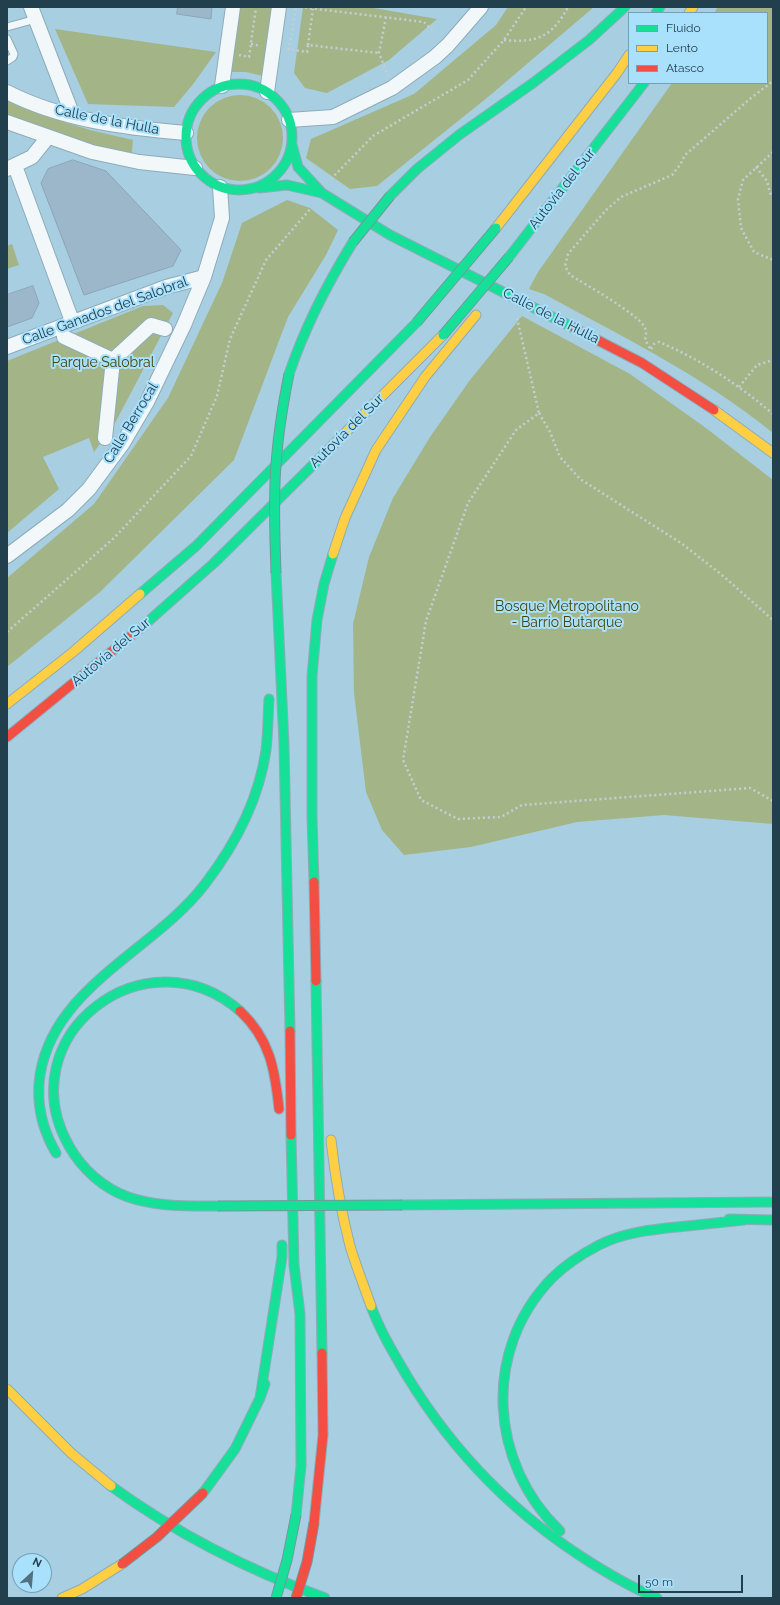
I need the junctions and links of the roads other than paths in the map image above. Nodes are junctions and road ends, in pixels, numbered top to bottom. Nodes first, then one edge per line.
1 (233, 7) edge
2 (279, 7) edge
3 (481, 7) edge
4 (625, 7) edge
5 (33, 13) edge
6 (7, 27) edge
7 (7, 39) edge
8 (628, 56) edge
9 (7, 61) edge
10 (643, 84) edge
11 (222, 86) junction
12 (7, 92) edge
13 (267, 92) junction
14 (73, 116) junction
15 (289, 120) junction
16 (7, 122) edge
17 (186, 133) junction
18 (48, 137) junction
19 (292, 145) junction
20 (11, 168) edge
21 (195, 168) junction
22 (220, 187) junction
23 (253, 188) junction
24 (322, 193) junction
25 (509, 257) junction
26 (204, 277) junction
27 (490, 293) dead end
28 (483, 305) dead end
29 (72, 321) junction
30 (165, 329) dead end
31 (64, 337) dead end
32 (7, 347) edge
33 (113, 360) junction
34 (105, 438) dead end
35 (773, 453) edge
36 (7, 556) edge
37 (276, 588) junction
38 (269, 627) dead end
39 (269, 686) dead end
40 (7, 704) edge
41 (7, 737) edge
42 (318, 1042) junction
43 (327, 1110) dead end
44 (279, 1115) dead end
45 (330, 1132) dead end
46 (61, 1161) dead end
47 (280, 1194) dead end
48 (773, 1202) edge
49 (673, 1218) dead end
50 (356, 1220) dead end
51 (744, 1220) junction
52 (773, 1220) edge
53 (281, 1234) dead end
54 (294, 1265) junction
55 (289, 1297) dead end
56 (276, 1352) dead end
57 (7, 1389) edge
58 (260, 1398) junction
59 (660, 1597) edge
60 (62, 1598) edge
61 (276, 1598) edge
62 (296, 1598) edge
63 (325, 1598) edge

1 - 11 street
2 - 13 street
3 - 15 street
4 - 37 main road, bridge
5 - 6 lane
5 - 14 street
7 - 9 lane
8 - 40 main road, Autovía del Sur, bridge
10 - 25 main road, Autovía del Sur
11 - 13 main road
11 - 17 main road
12 - 14 street, Calle de la Hulla
13 - 15 main road
14 - 17 street, Calle de la Hulla
15 - 19 main road
16 - 18 street, Calle de la Hulla
17 - 21 main road
18 - 20 street
18 - 21 street, Calle de la Hulla
19 - 23 main road
19 - 24 main road
20 - 29 street
21 - 22 main road
22 - 23 main road
22 - 26 street, Calle Berrocal
23 - 24 main road
24 - 35 main road, Calle de la Hulla
25 - 27 main road, bridge
25 - 41 main road, Autovía del Sur, bridge
26 - 29 street, Calle Ganados del Salobral
26 - 36 street, Calle Berrocal
28 - 42 main road
29 - 32 street, Calle Ganados del Salobral
30 - 33 street
31 - 33 street
33 - 34 street
37 - 38 main road
37 - 54 main road
39 - 46 main road
42 - 43 main road
42 - 62 main road, bridge
44 - 48 main road, bridge
45 - 59 main road
47 - 50 main road
49 - 51 main road
51 - 52 main road
51 - 59 main road
53 - 58 main road
54 - 55 main road
54 - 61 main road, bridge
56 - 58 main road
57 - 63 main road
58 - 60 main road, bridge

